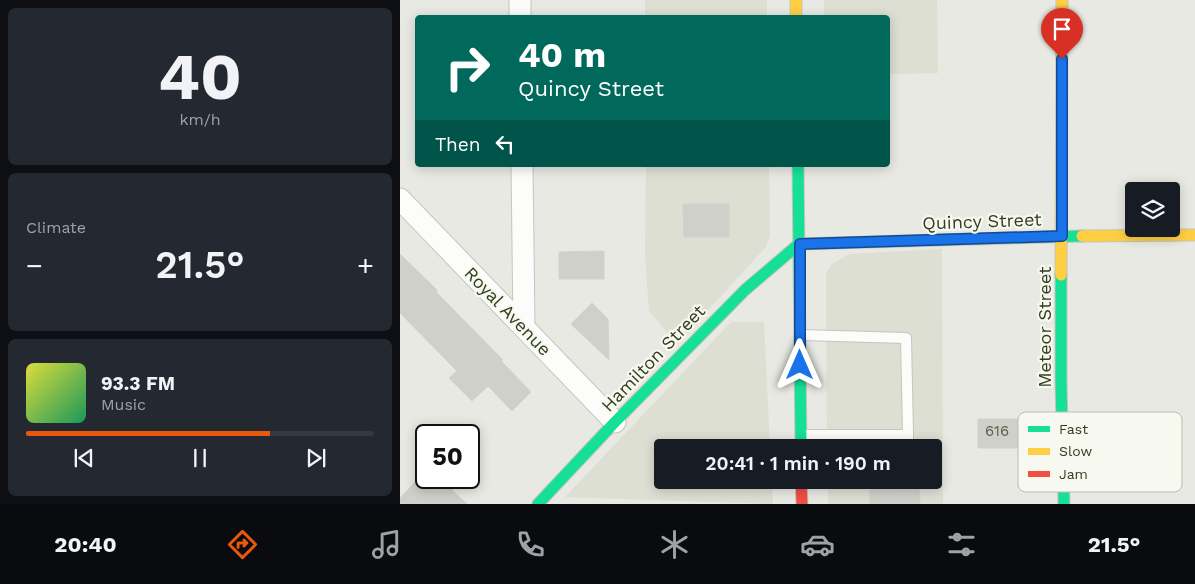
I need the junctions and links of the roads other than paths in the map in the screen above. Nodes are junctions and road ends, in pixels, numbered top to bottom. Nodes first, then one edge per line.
1 (520, 0) edge
2 (796, 0) edge
3 (1062, 0) edge
4 (520, 15) edge
5 (796, 15) edge
6 (522, 167) edge
7 (798, 167) edge
8 (400, 199) edge
9 (1062, 236) junction
10 (1195, 236) edge
11 (800, 244) junction
12 (524, 326) junction
13 (800, 335) junction
14 (1062, 412) edge
15 (615, 422) junction
16 (801, 435) junction
17 (908, 435) junction
18 (801, 439) edge
19 (908, 439) edge
20 (802, 489) edge
21 (538, 504) edge
22 (802, 504) edge

1 - 4 street
2 - 5 street
3 - 9 street, Meteor Street
6 - 12 street
7 - 11 street
8 - 12 street, Royal Avenue
9 - 10 street, Quincy Street
9 - 11 street, Quincy Street
9 - 14 street, Meteor Street
11 - 13 street
11 - 15 street, Hamilton Street
12 - 15 street, Royal Avenue
13 - 16 street
13 - 17 lane
15 - 21 street, Hamilton Street
16 - 17 lane
16 - 18 street
17 - 19 lane
20 - 22 street

